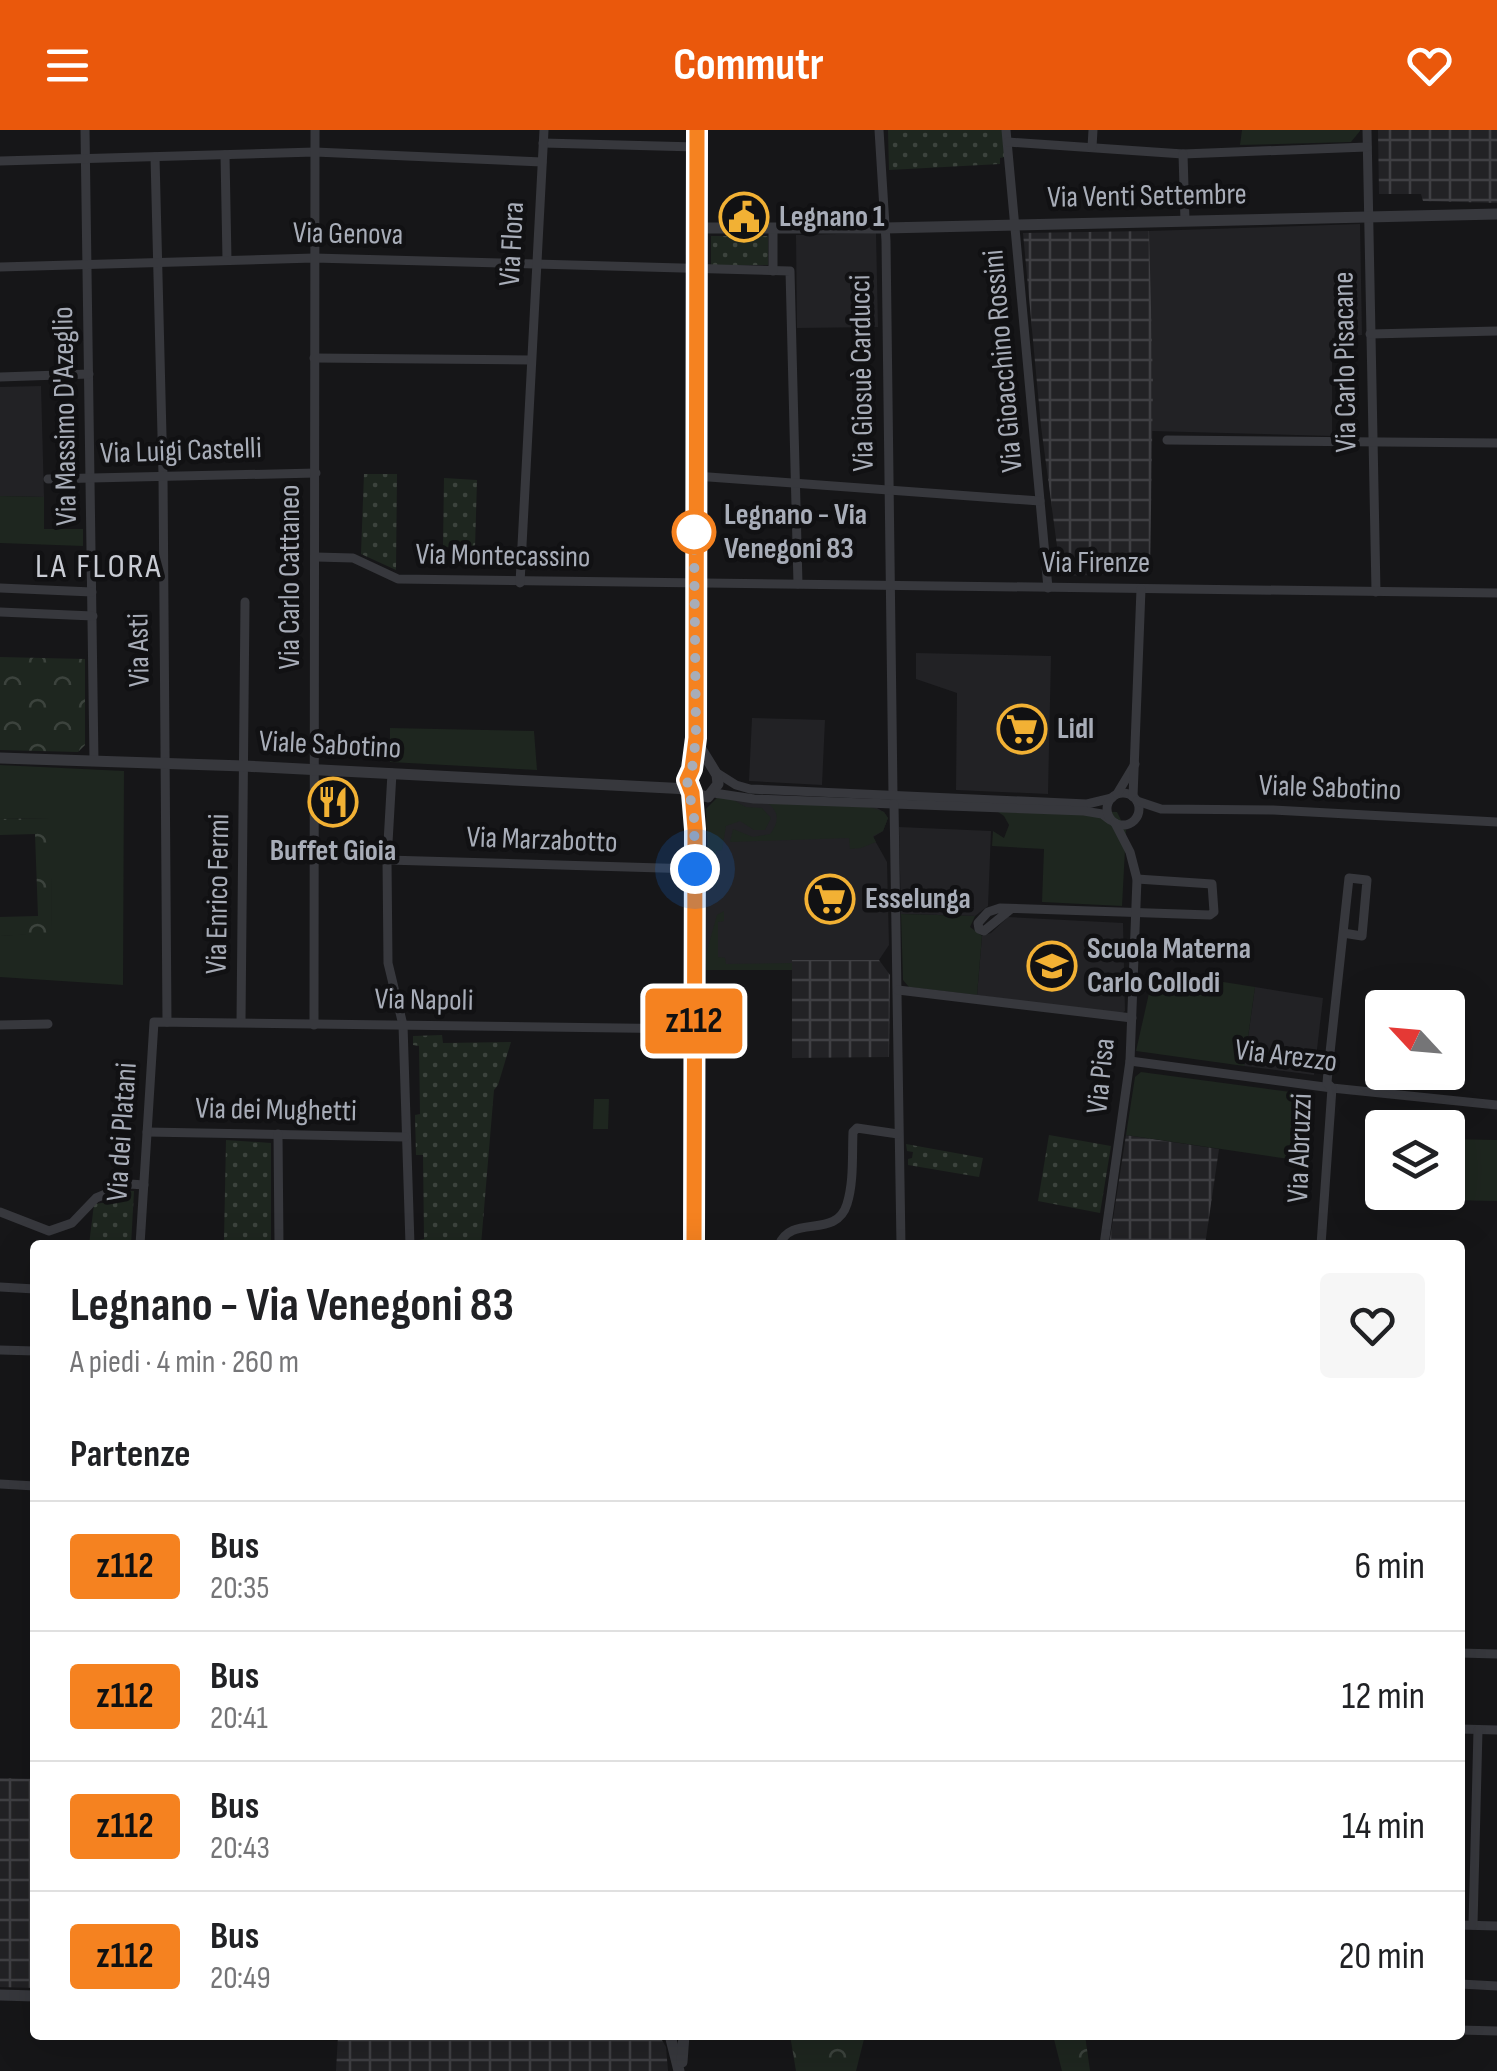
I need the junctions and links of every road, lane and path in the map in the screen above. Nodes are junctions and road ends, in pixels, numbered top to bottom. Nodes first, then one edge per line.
1 (86, 130) edge
2 (314, 130) edge
3 (544, 130) edge
4 (697, 130) edge
5 (878, 130) edge
6 (1006, 130) edge
7 (1093, 130) edge
8 (1367, 130) edge
9 (1008, 142) junction
10 (544, 144) junction
11 (696, 147) junction
12 (1367, 147) junction
13 (1092, 148) junction
14 (315, 152) junction
15 (1183, 154) junction
16 (226, 155) junction
17 (155, 157) junction
18 (86, 158) junction
19 (0, 161) edge
20 (542, 162) junction
21 (1497, 214) edge
22 (1367, 216) junction
23 (1185, 221) junction
24 (1016, 224) junction
25 (696, 228) junction
26 (773, 228) junction
27 (885, 228) junction
28 (314, 258) junction
29 (228, 260) junction
30 (156, 263) junction
31 (536, 263) junction
32 (87, 265) junction
33 (0, 267) edge
34 (695, 269) junction
35 (773, 271) junction
36 (1497, 331) edge
37 (1370, 334) junction
38 (314, 358) junction
39 (531, 360) junction
40 (89, 374) junction
41 (0, 377) edge
42 (1166, 440) dead end
43 (1372, 442) junction
44 (1497, 444) edge
45 (316, 473) junction
46 (163, 475) junction
47 (695, 476) junction
48 (91, 478) junction
49 (48, 479) dead end
50 (796, 481) junction
51 (889, 491) junction
52 (1040, 500) junction
53 (316, 557) junction
54 (694, 582) junction
55 (520, 583) junction
56 (798, 584) junction
57 (891, 587) junction
58 (0, 588) edge
59 (1048, 588) junction
60 (1140, 588) junction
61 (13, 589) junction
62 (92, 592) junction
63 (1376, 592) junction
64 (1497, 593) edge
65 (245, 602) dead end
66 (0, 612) edge
67 (12, 613) junction
68 (93, 616) junction
69 (696, 738) junction
70 (0, 758) edge
71 (94, 761) junction
72 (1136, 762) junction
73 (165, 763) junction
74 (244, 766) junction
75 (314, 769) junction
76 (712, 769) junction
77 (392, 772) junction
78 (690, 782) junction
79 (711, 795) junction
80 (1114, 796) junction
81 (1135, 799) junction
82 (893, 800) junction
83 (1160, 809) junction
84 (1135, 818) junction
85 (1113, 821) junction
86 (1497, 822) edge
87 (695, 829) junction
88 (1130, 852) junction
89 (388, 860) junction
90 (695, 869) junction
91 (1137, 878) junction
92 (1011, 909) dead end
93 (1135, 912) junction
94 (1343, 934) junction
95 (898, 990) junction
96 (1132, 1018) junction
97 (154, 1022) joint
98 (167, 1022) junction
99 (241, 1022) junction
100 (48, 1024) dead end
101 (314, 1024) junction
102 (402, 1024) junction
103 (0, 1026) edge
104 (694, 1029) junction
105 (1130, 1061) junction
106 (1332, 1088) junction
107 (1497, 1105) edge
108 (147, 1132) junction
109 (278, 1134) junction
110 (898, 1134) junction
111 (405, 1136) junction
112 (144, 1185) junction
113 (0, 1212) edge
114 (140, 1240) edge
115 (279, 1240) edge
116 (410, 1240) edge
117 (694, 1240) edge
118 (781, 1240) edge
119 (902, 1240) edge
120 (1105, 1240) edge
121 (1321, 1240) edge
122 (0, 1288) edge
123 (30, 1289) edge
124 (0, 1350) edge
125 (30, 1351) edge
126 (0, 1484) edge
127 (30, 1486) edge
128 (1465, 1652) edge
129 (1497, 1654) edge
130 (1465, 1729) edge
131 (1478, 1730) junction
132 (1497, 1730) edge
133 (1465, 1846) edge
134 (1475, 1846) junction
135 (1465, 1925) edge
136 (1473, 1925) junction
137 (1497, 1926) edge
138 (1465, 1984) edge
139 (1497, 1986) edge
140 (0, 1995) edge
141 (30, 1996) edge
142 (1465, 2030) edge
143 (1497, 2032) edge
144 (671, 2040) edge
145 (683, 2040) edge
146 (680, 2071) edge

1 - 18 street, Via Massimo D'Azeglio
2 - 14 street, Via Carlo Cattaneo
3 - 10 street, Via Flora
4 - 11 street
5 - 27 street, Via Giosuè Carducci
6 - 9 street, Via Gioacchino Rossini
7 - 13 street
8 - 12 street, Via Carlo Pisacane
9 - 13 street
9 - 24 street, Via Gioacchino Rossini
10 - 11 street
10 - 20 street, Via Flora
11 - 25 street
12 - 15 street
12 - 22 street, Via Carlo Pisacane
13 - 15 street
14 - 16 street
14 - 20 street
14 - 28 street, Via Carlo Cattaneo
15 - 23 street
16 - 17 street
16 - 29 street
17 - 18 street
17 - 30 street, Via Asti
18 - 19 street
18 - 32 street, Via Massimo D'Azeglio
20 - 31 street, Via Flora
21 - 22 street, Via Venti Settembre
22 - 23 street, Via Venti Settembre
22 - 37 street, Via Carlo Pisacane
23 - 24 street, Via Venti Settembre
24 - 27 street, Via Venti Settembre
24 - 52 street, Via Gioacchino Rossini
25 - 26 street, Via Venti Settembre
25 - 34 street
26 - 27 street, Via Venti Settembre
26 - 35 street
27 - 51 street, Via Giosuè Carducci
28 - 29 street, Via Genova
28 - 31 street, Via Genova
28 - 38 street, Via Carlo Cattaneo
29 - 30 street, Via Genova
30 - 32 street, Via Genova
30 - 46 street, Via Asti
31 - 34 street, Via Genova
31 - 39 street, Via Flora
32 - 33 street, Via Genova
32 - 40 street, Via Massimo D'Azeglio
34 - 35 street, Via Genova
34 - 47 street
35 - 50 street, Via Genova
36 - 37 street
37 - 43 street, Via Carlo Pisacane
38 - 39 street
38 - 45 street, Via Carlo Cattaneo
39 - 55 street, Via Flora
40 - 41 street
40 - 48 street, Via Massimo D'Azeglio
42 - 43 street
43 - 44 street
43 - 63 street, Via Carlo Pisacane
45 - 46 street, Via Luigi Castelli
45 - 53 street, Via Carlo Cattaneo
46 - 48 street, Via Luigi Castelli
46 - 73 street, Via Asti
47 - 50 street
47 - 54 street
48 - 49 street, Via Luigi Castelli
48 - 62 street, Via Massimo D'Azeglio
50 - 51 street
50 - 56 street
51 - 52 street
51 - 57 street, Via Giosuè Carducci
52 - 59 street, Via Gioacchino Rossini
53 - 55 street, Via Montecassino
53 - 75 street, Via Carlo Cattaneo
54 - 55 street, Via Montecassino
54 - 56 street, Via Firenze
54 - 69 street
56 - 57 street, Via Firenze
57 - 59 street, Via Firenze
57 - 82 street, Via Giosuè Carducci
58 - 61 street
59 - 60 street, Via Firenze
60 - 63 street, Via Firenze
60 - 72 street
61 - 62 street
61 - 67 street
62 - 68 street, Via Massimo D'Azeglio
63 - 64 street, Via Firenze
65 - 74 street, Via Enrico Fermi
66 - 67 street
67 - 68 street
68 - 71 street, Via Massimo D'Azeglio
69 - 76 street
69 - 78 street
70 - 71 street, Viale Sabotino
71 - 73 street, Viale Sabotino
72 - 80 street
72 - 81 street
73 - 74 street, Viale Sabotino
73 - 98 street, Via Asti
74 - 75 street, Viale Sabotino
74 - 99 street, Via Enrico Fermi
75 - 77 street, Viale Sabotino
75 - 101 street, Via Carlo Cattaneo
76 - 78 street
76 - 79 street
76 - 82 street
77 - 78 street, Viale Sabotino
77 - 89 street
78 - 79 street
78 - 87 street
79 - 82 street
79 - 87 street
80 - 81 street
80 - 82 street
80 - 85 street
81 - 83 street, Viale Sabotino
81 - 84 street
82 - 85 street
82 - 95 street, Via Giosuè Carducci
83 - 84 street, Viale Sabotino
83 - 86 street, Viale Sabotino
84 - 85 street
84 - 88 street, Via Pisa
85 - 88 street, Via Pisa
87 - 90 street
88 - 91 street, Via Pisa
89 - 90 street, Via Marzabotto
89 - 102 street
90 - 104 street
91 - 93 street, Via Pisa
91 - 93 street
92 - 93 street
93 - 96 street, Via Pisa
94 - 94 street, Via Abruzzi
94 - 106 street, Via Abruzzi
95 - 96 street
95 - 110 street, Via Giosuè Carducci
96 - 105 street, Via Pisa
97 - 98 street, Via Napoli
97 - 108 street, Via dei Platani
98 - 99 street, Via Napoli
99 - 101 street, Via Napoli
100 - 103 street
101 - 102 street, Via Napoli
102 - 104 street, Via Napoli
102 - 111 street
104 - 117 street
105 - 106 street, Via Arezzo
105 - 120 street, Via Pisa
106 - 107 street, Via Arezzo
106 - 121 street, Via Abruzzi
108 - 109 street, Via dei Mughetti
108 - 112 street, Via dei Platani
109 - 111 street, Via dei Mughetti
109 - 115 street
110 - 118 street
110 - 119 street, Via Giosuè Carducci
111 - 116 street
112 - 113 street
112 - 114 street, Via dei Platani
122 - 123 street
124 - 125 street
126 - 127 street
128 - 129 street
130 - 131 street
131 - 132 street
131 - 134 street
133 - 134 street
134 - 136 street
135 - 136 street
136 - 137 street
138 - 139 street
140 - 141 street
142 - 143 street
144 - 146 street
145 - 146 street

